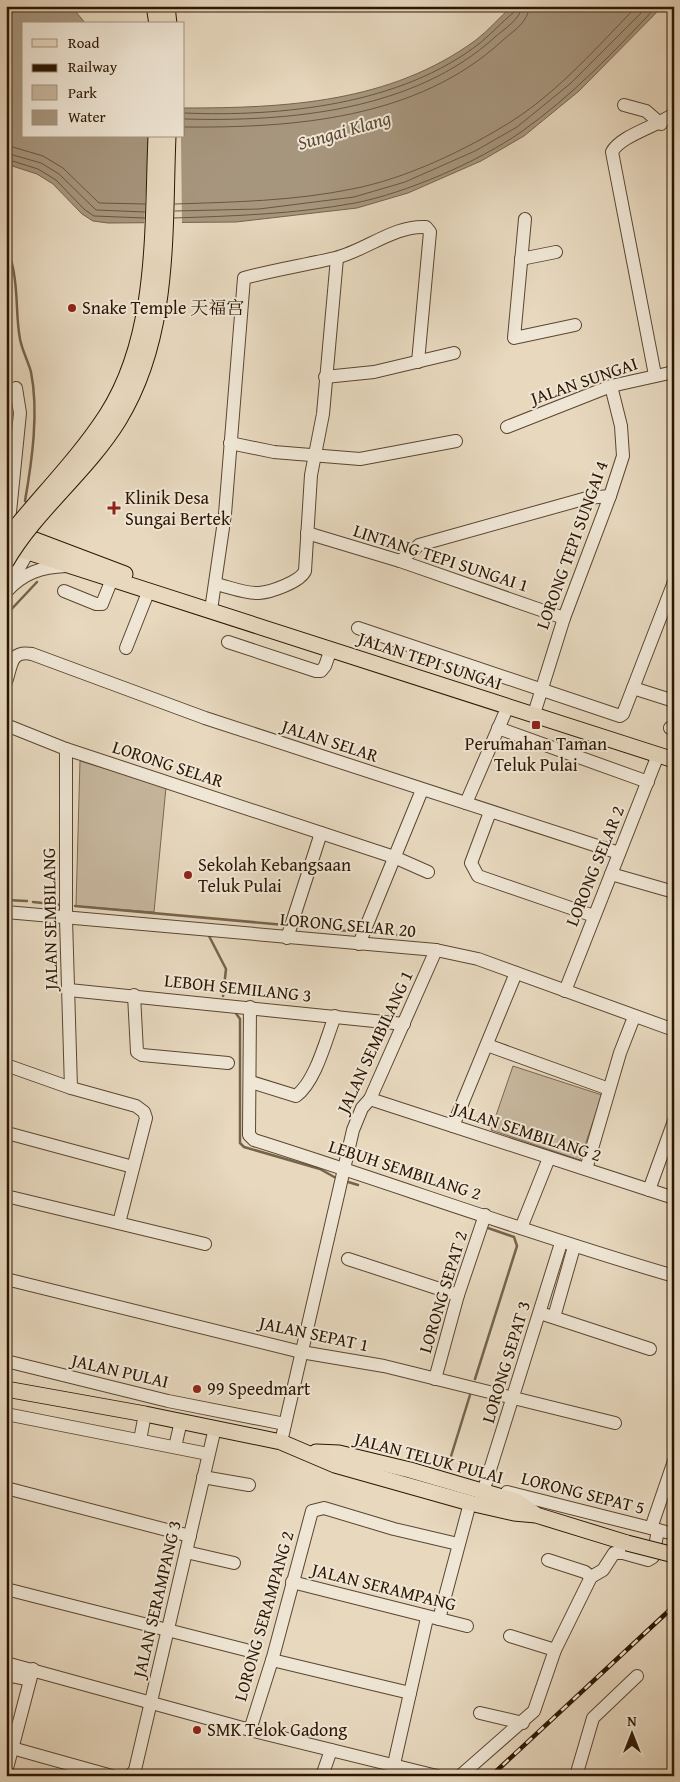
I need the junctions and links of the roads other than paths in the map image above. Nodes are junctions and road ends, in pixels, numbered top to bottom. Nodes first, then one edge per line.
1 (154, 6) edge
2 (167, 6) edge
3 (157, 22) edge
4 (169, 22) edge
5 (624, 104) dead end
6 (674, 114) edge
7 (661, 124) junction
8 (156, 138) edge
9 (168, 138) edge
10 (525, 219) dead end
11 (556, 252) dead end
12 (337, 258) junction
13 (521, 259) junction
14 (576, 325) dead end
15 (454, 353) dead end
16 (418, 362) junction
17 (674, 372) edge
18 (654, 375) junction
19 (325, 377) junction
20 (611, 386) junction
21 (16, 388) dead end
22 (12, 426) edge
23 (507, 427) dead end
24 (456, 441) dead end
25 (230, 443) junction
26 (316, 456) junction
27 (610, 496) junction
28 (6, 518) edge
29 (6, 530) edge
30 (307, 533) junction
31 (6, 539) edge
32 (36, 539) junction
33 (6, 545) edge
34 (28, 552) junction
35 (400, 561) junction
36 (6, 562) edge
37 (68, 566) junction
38 (112, 579) junction
39 (674, 582) edge
40 (216, 584) junction
41 (149, 590) junction
42 (64, 591) dead end
43 (6, 592) edge
44 (174, 598) junction
45 (210, 610) junction
46 (564, 618) junction
47 (358, 628) dead end
48 (228, 642) dead end
49 (126, 648) dead end
50 (331, 649) junction
51 (6, 682) edge
52 (633, 688) junction
53 (542, 689) junction
54 (674, 701) edge
55 (508, 706) junction
56 (534, 714) junction
57 (6, 725) edge
58 (498, 728) junction
59 (66, 749) junction
60 (658, 755) junction
61 (674, 760) edge
62 (648, 782) junction
63 (422, 790) junction
64 (466, 804) junction
65 (490, 812) junction
66 (321, 833) junction
67 (619, 853) junction
68 (394, 857) junction
69 (428, 872) dead end
70 (611, 874) junction
71 (674, 892) edge
72 (6, 912) edge
73 (594, 916) junction
74 (66, 919) junction
75 (287, 938) junction
76 (359, 944) junction
77 (436, 950) junction
78 (516, 973) junction
79 (68, 990) junction
80 (565, 992) junction
81 (134, 995) junction
82 (250, 1007) junction
83 (335, 1016) junction
84 (634, 1017) junction
85 (404, 1024) junction
86 (674, 1030) edge
87 (487, 1045) junction
88 (228, 1063) dead end
89 (6, 1065) edge
90 (251, 1082) junction
91 (70, 1088) junction
92 (609, 1089) junction
93 (370, 1099) junction
94 (674, 1121) edge
95 (453, 1126) junction
96 (7, 1133) edge
97 (549, 1158) junction
98 (133, 1167) junction
99 (343, 1168) junction
100 (586, 1170) junction
101 (649, 1190) junction
102 (6, 1196) edge
103 (674, 1198) edge
104 (485, 1215) junction
105 (120, 1223) junction
106 (521, 1228) junction
107 (560, 1243) junction
108 (205, 1244) dead end
109 (574, 1247) junction
110 (348, 1259) dead end
111 (674, 1276) edge
112 (6, 1279) edge
113 (458, 1295) junction
114 (540, 1313) junction
115 (554, 1317) junction
116 (650, 1349) dead end
117 (301, 1352) junction
118 (6, 1361) edge
119 (436, 1378) junction
120 (78, 1380) junction
121 (6, 1389) edge
122 (140, 1394) junction
123 (513, 1399) junction
124 (74, 1401) junction
125 (140, 1413) junction
126 (6, 1414) edge
127 (181, 1421) junction
128 (616, 1423) dead end
129 (285, 1424) junction
130 (215, 1428) junction
131 (140, 1440) junction
132 (281, 1442) junction
133 (175, 1447) junction
134 (307, 1451) junction
135 (208, 1454) junction
136 (674, 1460) edge
137 (383, 1464) junction
138 (203, 1477) junction
139 (249, 1485) dead end
140 (6, 1488) edge
141 (484, 1488) junction
142 (442, 1495) junction
143 (470, 1503) junction
144 (536, 1514) junction
145 (654, 1529) junction
146 (674, 1534) edge
147 (190, 1536) junction
148 (458, 1544) junction
149 (186, 1552) junction
150 (674, 1555) edge
151 (548, 1560) dead end
152 (234, 1563) dead end
153 (591, 1577) junction
154 (292, 1582) junction
155 (6, 1589) edge
156 (433, 1619) junction
157 (467, 1626) dead end
158 (168, 1630) junction
159 (510, 1636) dead end
160 (246, 1650) dead end
161 (555, 1650) junction
162 (272, 1660) junction
163 (6, 1662) edge
164 (6, 1675) edge
165 (31, 1675) junction
166 (637, 1676) dead end
167 (410, 1693) junction
168 (150, 1702) junction
169 (480, 1713) dead end
170 (523, 1722) junction
171 (250, 1730) junction
172 (11, 1741) edge
173 (331, 1750) junction
174 (394, 1764) junction
175 (6, 1772) edge
176 (112, 1776) edge
177 (130, 1776) edge
178 (322, 1776) edge
179 (438, 1776) edge
180 (460, 1776) edge
181 (576, 1776) edge

1 - 3 main road
2 - 4 main road
5 - 7 street
6 - 7 street
7 - 18 street
8 - 31 main road, bridge
9 - 36 main road, bridge
10 - 13 street
11 - 13 street
12 - 16 street
12 - 19 street
12 - 25 street
13 - 14 street
15 - 16 street
16 - 19 street
17 - 18 street, JALAN SUNGAI
18 - 20 street, JALAN SUNGAI
19 - 26 street
20 - 23 street, JALAN SUNGAI
20 - 27 street, LORONG TEPI SUNGAI 4
21 - 22 street
22 - 28 street
24 - 26 street
25 - 26 street
25 - 40 street
26 - 30 street
27 - 35 street
27 - 46 street, LORONG TEPI SUNGAI 4
29 - 32 main road, JALAN TEPI SUNGAI
30 - 35 street, LINTANG TEPI SUNGAI 1
30 - 40 street
32 - 34 street
32 - 44 main road, JALAN TEPI SUNGAI
33 - 34 main road, JALAN TEPI SUNGAI
34 - 37 main road, JALAN TEPI SUNGAI
34 - 43 street
35 - 46 street, LINTANG TEPI SUNGAI 1
37 - 38 main road, JALAN TEPI SUNGAI
37 - 43 street
38 - 41 main road, JALAN TEPI SUNGAI
38 - 42 street
39 - 52 street
40 - 45 street
41 - 44 main road, JALAN TEPI SUNGAI
41 - 49 street
44 - 45 main road, JALAN TEPI SUNGAI
45 - 50 main road, JALAN TEPI SUNGAI
46 - 53 street, LORONG TEPI SUNGAI 4
47 - 53 street, JALAN TEPI SUNGAI
48 - 50 street
50 - 55 main road, JALAN TEPI SUNGAI
51 - 63 street, JALAN SELAR
52 - 53 street, JALAN TEPI SUNGAI
52 - 54 street
53 - 56 street, LORONG TEPI SUNGAI 4
55 - 56 main road, JALAN TEPI SUNGAI
55 - 58 street
56 - 60 main road, JALAN TEPI SUNGAI
57 - 59 street, LORONG SELAR
58 - 62 street
58 - 64 street
59 - 66 street, LORONG SELAR
59 - 74 street, JALAN SEMBILANG
60 - 61 main road, JALAN TEPI SUNGAI
60 - 62 street, LORONG SELAR 2
62 - 67 street, LORONG SELAR 2
63 - 64 street, JALAN SELAR
63 - 68 street
64 - 65 street, JALAN SELAR
65 - 67 street, JALAN SELAR
65 - 73 street
66 - 68 street, LORONG SELAR
66 - 75 street
67 - 70 street, LORONG SELAR 2
68 - 69 street, LORONG SELAR
68 - 76 street
70 - 71 street
70 - 73 street, LORONG SELAR 2
72 - 74 street, LORONG SELAR 20
73 - 80 street, LORONG SELAR 2
74 - 75 street, LORONG SELAR 20
74 - 79 street, JALAN SEMBILANG
75 - 76 street, LORONG SELAR 20
76 - 77 street, LORONG SELAR 20
77 - 78 street, LORONG SELAR 20
77 - 85 street, JALAN SEMBILANG 1
78 - 80 street, LORONG SELAR 20
78 - 87 street
79 - 81 street, LEBOH SEMILANG 3
79 - 91 street, JALAN SEMBILANG
80 - 84 street, LORONG SELAR 20
81 - 82 street, LEBOH SEMILANG 3
81 - 88 street
82 - 83 street, LEBOH SEMILANG 3
82 - 90 street, LEBUH SEMBILANG 2
83 - 85 street, LEBOH SEMILANG 3
83 - 90 street
84 - 86 street, LORONG SELAR 20
84 - 92 street
85 - 93 street, JALAN SEMBILANG 1
87 - 92 street
87 - 95 street
89 - 91 street
90 - 99 street, LEBUH SEMBILANG 2
91 - 98 street
92 - 100 street
93 - 95 street, JALAN SEMBILANG 2
93 - 99 street, JALAN SEMBILANG 1
94 - 101 street
95 - 97 street, JALAN SEMBILANG 2
96 - 98 street
97 - 100 street, JALAN SEMBILANG 2
97 - 106 street
98 - 105 street
99 - 104 street, LEBUH SEMBILANG 2
99 - 117 street, JALAN SEMBILANG 1
100 - 101 street, JALAN SEMBILANG 2
101 - 103 street, JALAN SEMBILANG 2
102 - 105 street
104 - 106 street, LEBUH SEMBILANG 2
104 - 113 street, LORONG SEPAT 2
105 - 108 street
106 - 107 street, LEBUH SEMBILANG 2
107 - 109 street, LEBUH SEMBILANG 2
107 - 114 street, LORONG SEPAT 3
109 - 111 street, LEBUH SEMBILANG 2
109 - 115 street
110 - 113 street
112 - 117 street, JALAN SEPAT 1
113 - 119 street, LORONG SEPAT 2
114 - 115 street
114 - 123 street, LORONG SEPAT 3
115 - 116 street
117 - 119 street, JALAN SEPAT 1
117 - 129 street, JALAN SEMBILANG 1
118 - 120 street, JALAN PULAI
119 - 123 street, JALAN SEPAT 1
120 - 122 street, JALAN PULAI
120 - 124 street
121 - 124 main road, JALAN TELUK PULAI
122 - 125 street
122 - 129 street, JALAN PULAI
123 - 128 street, JALAN SEPAT 1
123 - 141 street, LORONG SEPAT 3
124 - 125 main road, JALAN TELUK PULAI
125 - 127 main road, JALAN TELUK PULAI
125 - 131 street
126 - 131 street
127 - 130 main road, JALAN TELUK PULAI
127 - 133 street
129 - 132 street, JALAN SEMBILANG 1
130 - 132 main road, JALAN TELUK PULAI
130 - 135 street, JALAN SERAMPANG 3
131 - 133 street
132 - 134 main road, JALAN TELUK PULAI
133 - 135 street
134 - 137 main road, JALAN TELUK PULAI
134 - 142 main road, JALAN TELUK PULAI
135 - 138 street, JALAN SERAMPANG 3
136 - 145 street
137 - 141 main road, JALAN TELUK PULAI
137 - 142 main road
138 - 139 street
138 - 147 street, JALAN SERAMPANG 3
140 - 147 street
141 - 144 main road, JALAN TELUK PULAI
141 - 145 street, LORONG SEPAT 5
142 - 143 main road, JALAN TELUK PULAI
143 - 144 main road, JALAN TELUK PULAI
143 - 148 street
144 - 150 main road, JALAN TELUK PULAI, bridge
145 - 146 street, LORONG SEPAT 5
145 - 153 street
147 - 149 street, JALAN SERAMPANG 3
148 - 154 street, LORONG SERAMPANG 2
148 - 156 street
149 - 152 street
149 - 158 street, JALAN SERAMPANG 3
151 - 153 street
153 - 161 street
154 - 156 street, JALAN SERAMPANG
154 - 162 street, LORONG SERAMPANG 2
155 - 158 street
156 - 157 street, JALAN SERAMPANG
156 - 167 street
158 - 160 street
158 - 168 street, JALAN SERAMPANG 3
159 - 161 street
161 - 170 street
162 - 167 street
162 - 171 street, LORONG SERAMPANG 2
163 - 165 street
164 - 165 street
165 - 168 street
165 - 172 street
166 - 181 street
167 - 174 street
168 - 171 street
168 - 177 street, JALAN SERAMPANG 3
169 - 170 street
170 - 180 street
171 - 173 street
172 - 175 street
172 - 176 street
173 - 174 street
173 - 178 street
174 - 179 street

